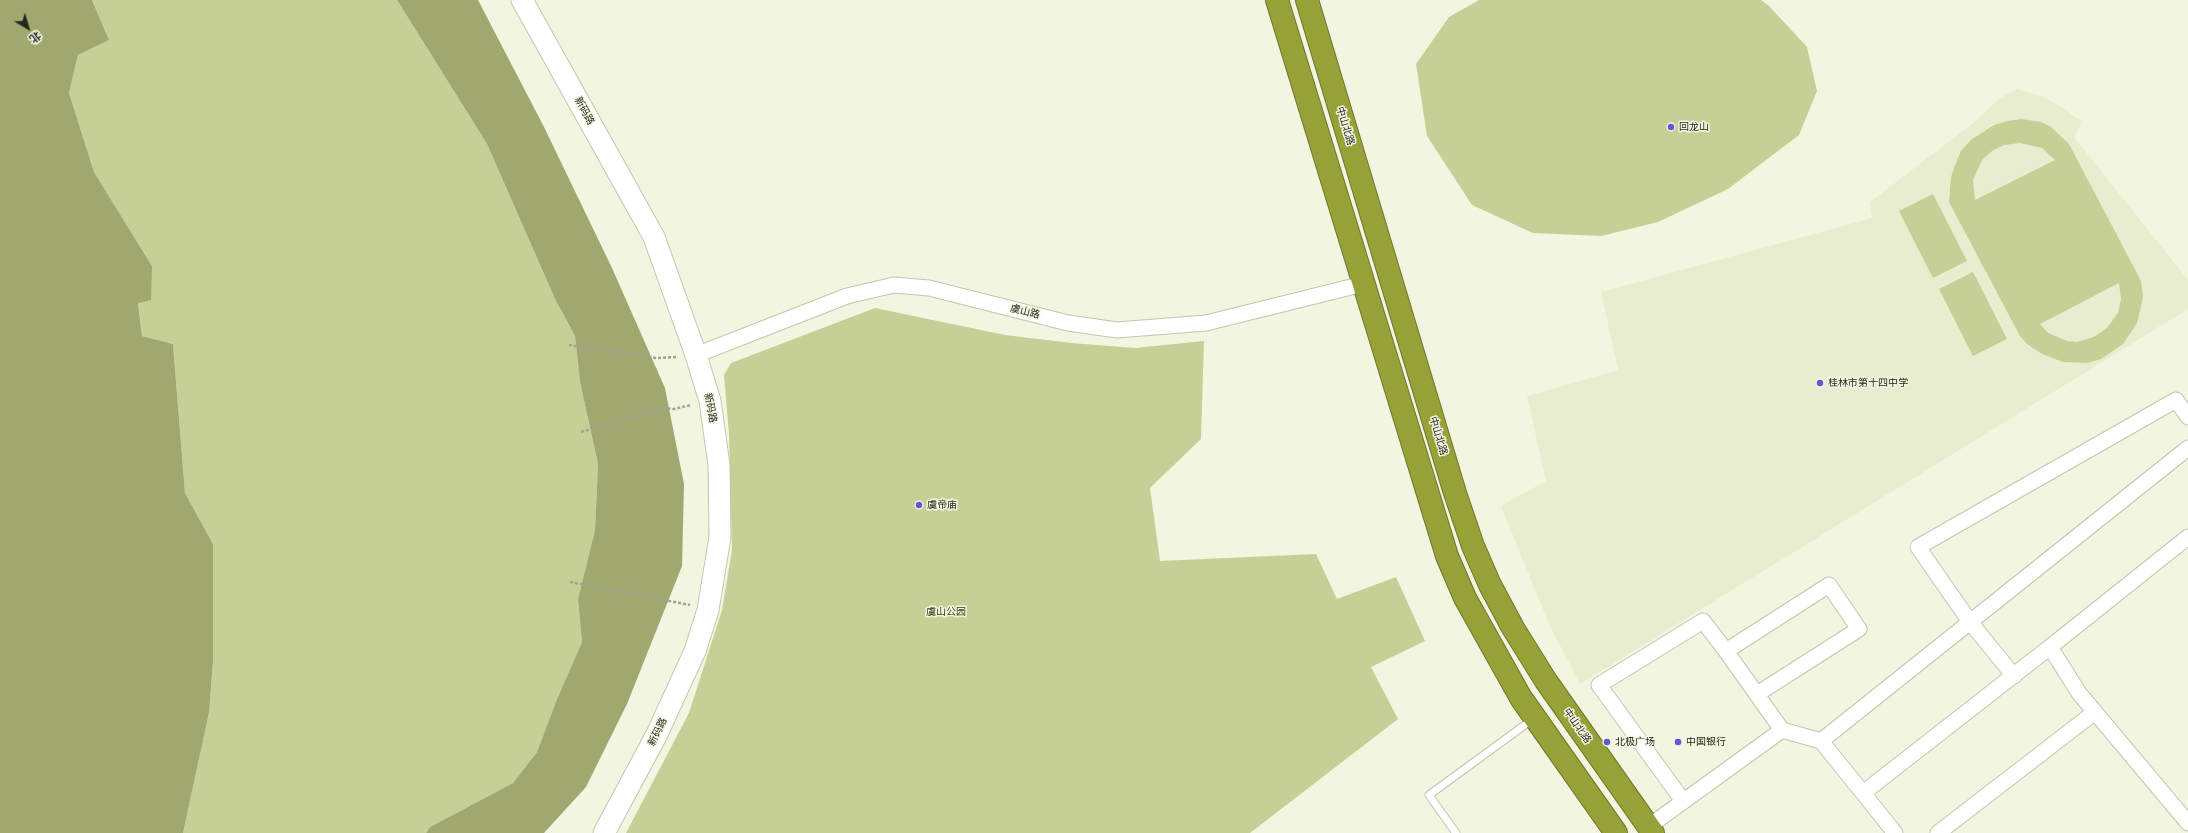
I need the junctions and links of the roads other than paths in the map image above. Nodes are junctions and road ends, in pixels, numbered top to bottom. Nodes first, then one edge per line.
1 (522, 0) edge
2 (1277, 0) edge
3 (1307, 0) edge
4 (1363, 284) junction
5 (696, 356) junction
6 (2188, 417) edge
7 (2188, 448) edge
8 (2188, 537) edge
9 (1970, 622) junction
10 (2050, 647) junction
11 (1726, 652) junction
12 (2014, 676) junction
13 (1757, 694) junction
14 (2095, 712) junction
15 (1535, 718) junction
16 (1782, 730) junction
17 (1821, 741) junction
18 (1863, 793) junction
19 (1684, 801) junction
20 (2188, 822) edge
21 (1650, 830) edge
22 (1452, 832) edge
23 (604, 833) edge
24 (1616, 833) edge
25 (1895, 833) edge
26 (1938, 833) edge

1 - 5 street, 新码路
2 - 4 highway
3 - 21 highway, 中山北路
4 - 5 street, 虞山路
4 - 15 highway
5 - 23 street, 新码路
6 - 9 street
7 - 9 street
8 - 10 street
9 - 12 street
9 - 17 street
10 - 12 street
10 - 14 street
11 - 13 street
11 - 13 street
11 - 19 street
12 - 18 street
13 - 16 street
14 - 20 street
14 - 26 street
15 - 22 lane
15 - 24 highway
16 - 17 street
16 - 19 street
17 - 18 street
18 - 25 street
19 - 21 street

